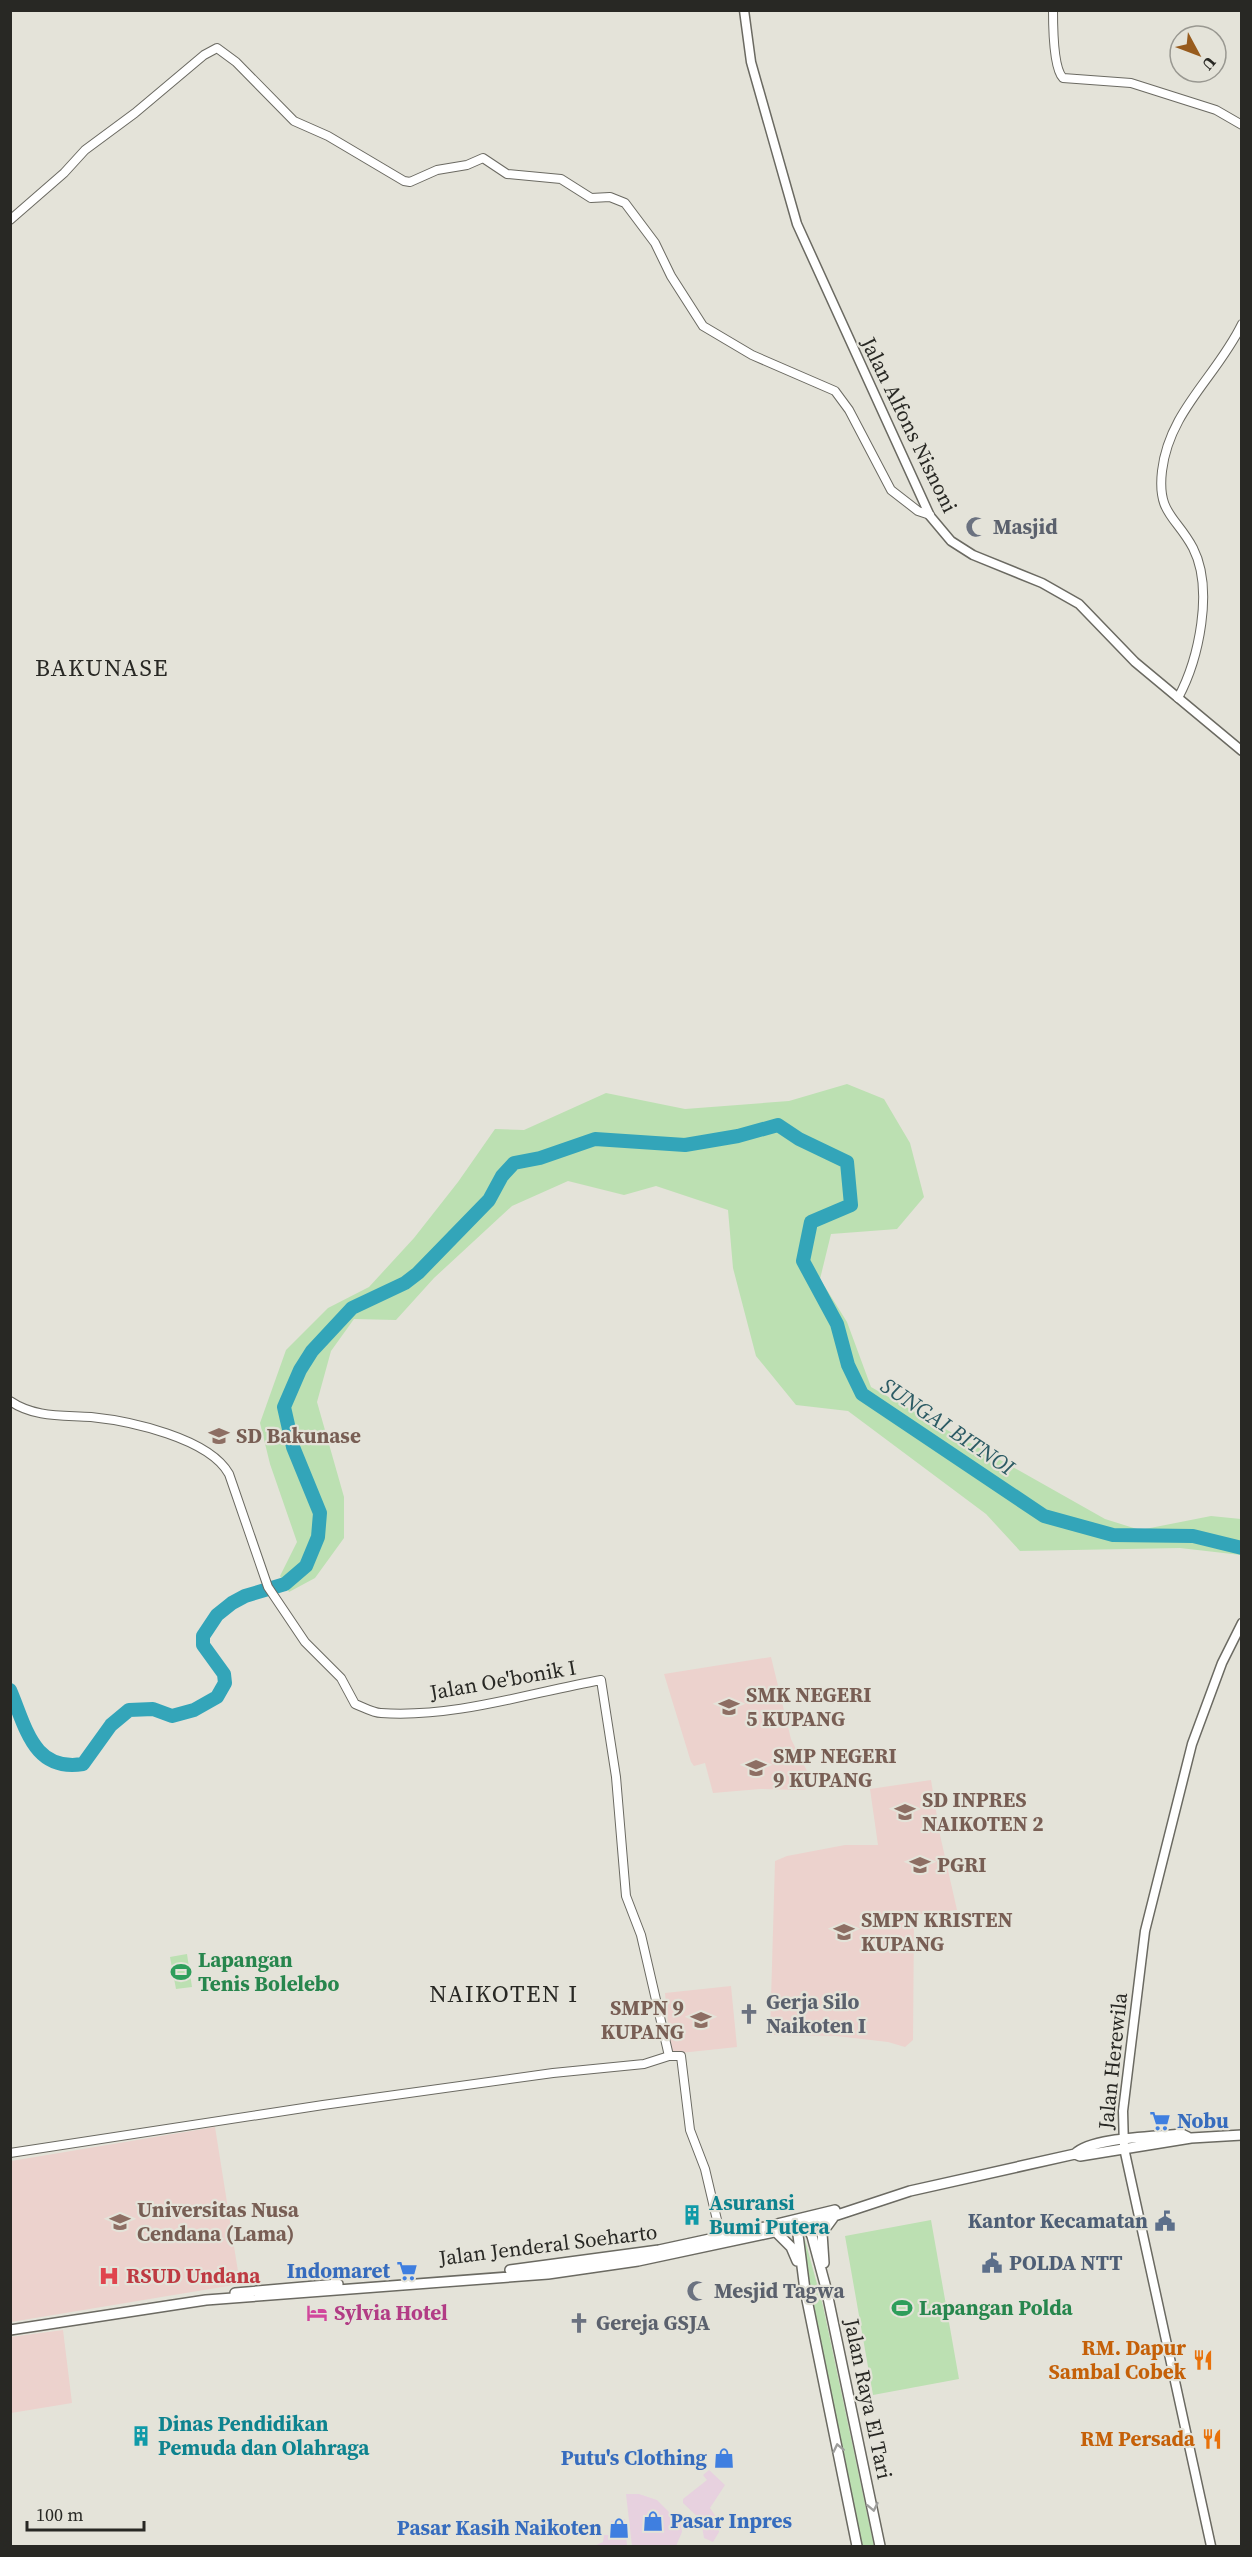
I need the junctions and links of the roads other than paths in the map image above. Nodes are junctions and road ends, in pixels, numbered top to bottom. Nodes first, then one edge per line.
1 (744, 10) edge
2 (1053, 10) edge
3 (1242, 125) edge
4 (10, 220) edge
5 (1242, 324) edge
6 (930, 515) junction
7 (1178, 698) junction
8 (1242, 751) edge
9 (10, 1401) edge
10 (1242, 1623) edge
11 (669, 2056) junction
12 (1242, 2135) edge
13 (1123, 2144) junction
14 (10, 2153) edge
15 (827, 2211) junction
16 (838, 2211) junction
17 (781, 2223) junction
18 (802, 2225) junction
19 (775, 2231) junction
20 (721, 2237) junction
21 (395, 2283) junction
22 (826, 2288) junction
23 (805, 2290) junction
24 (10, 2330) edge
25 (857, 2547) edge
26 (880, 2547) edge
27 (1211, 2547) edge

1 - 6 main road, Jalan Alfons Nisnoni
2 - 3 street
4 - 6 street
5 - 7 street
6 - 7 main road, Jalan Alfons Nisnoni
7 - 8 main road, Jalan Alfons Nisnoni
9 - 11 street, Jalan Oe'bonik I
10 - 13 main road, Jalan Herewila
11 - 14 street
11 - 20 street
12 - 13 main road, Jalan Jenderal Soeharto
13 - 16 main road, Jalan Jenderal Soeharto
13 - 27 main road, Jalan Herewila
15 - 16 main road, Jalan Jenderal Soeharto
15 - 17 main road, Jalan Jenderal Soeharto
15 - 18 main road
16 - 18 main road, Jalan Jenderal Soeharto
16 - 22 main road
17 - 18 main road
17 - 20 main road, Jalan Jenderal Soeharto
18 - 19 main road, Jalan Jenderal Soeharto
18 - 22 main road, Jalan Raya El Tari
18 - 23 main road, Jalan Raya El Tari
19 - 21 main road, Jalan Jenderal Soeharto
19 - 23 main road
20 - 21 main road, Jalan Jenderal Soeharto
21 - 24 main road, Jalan Jenderal Soeharto
22 -> 26 main road, Jalan Raya El Tari
25 -> 23 main road, Jalan Raya El Tari

